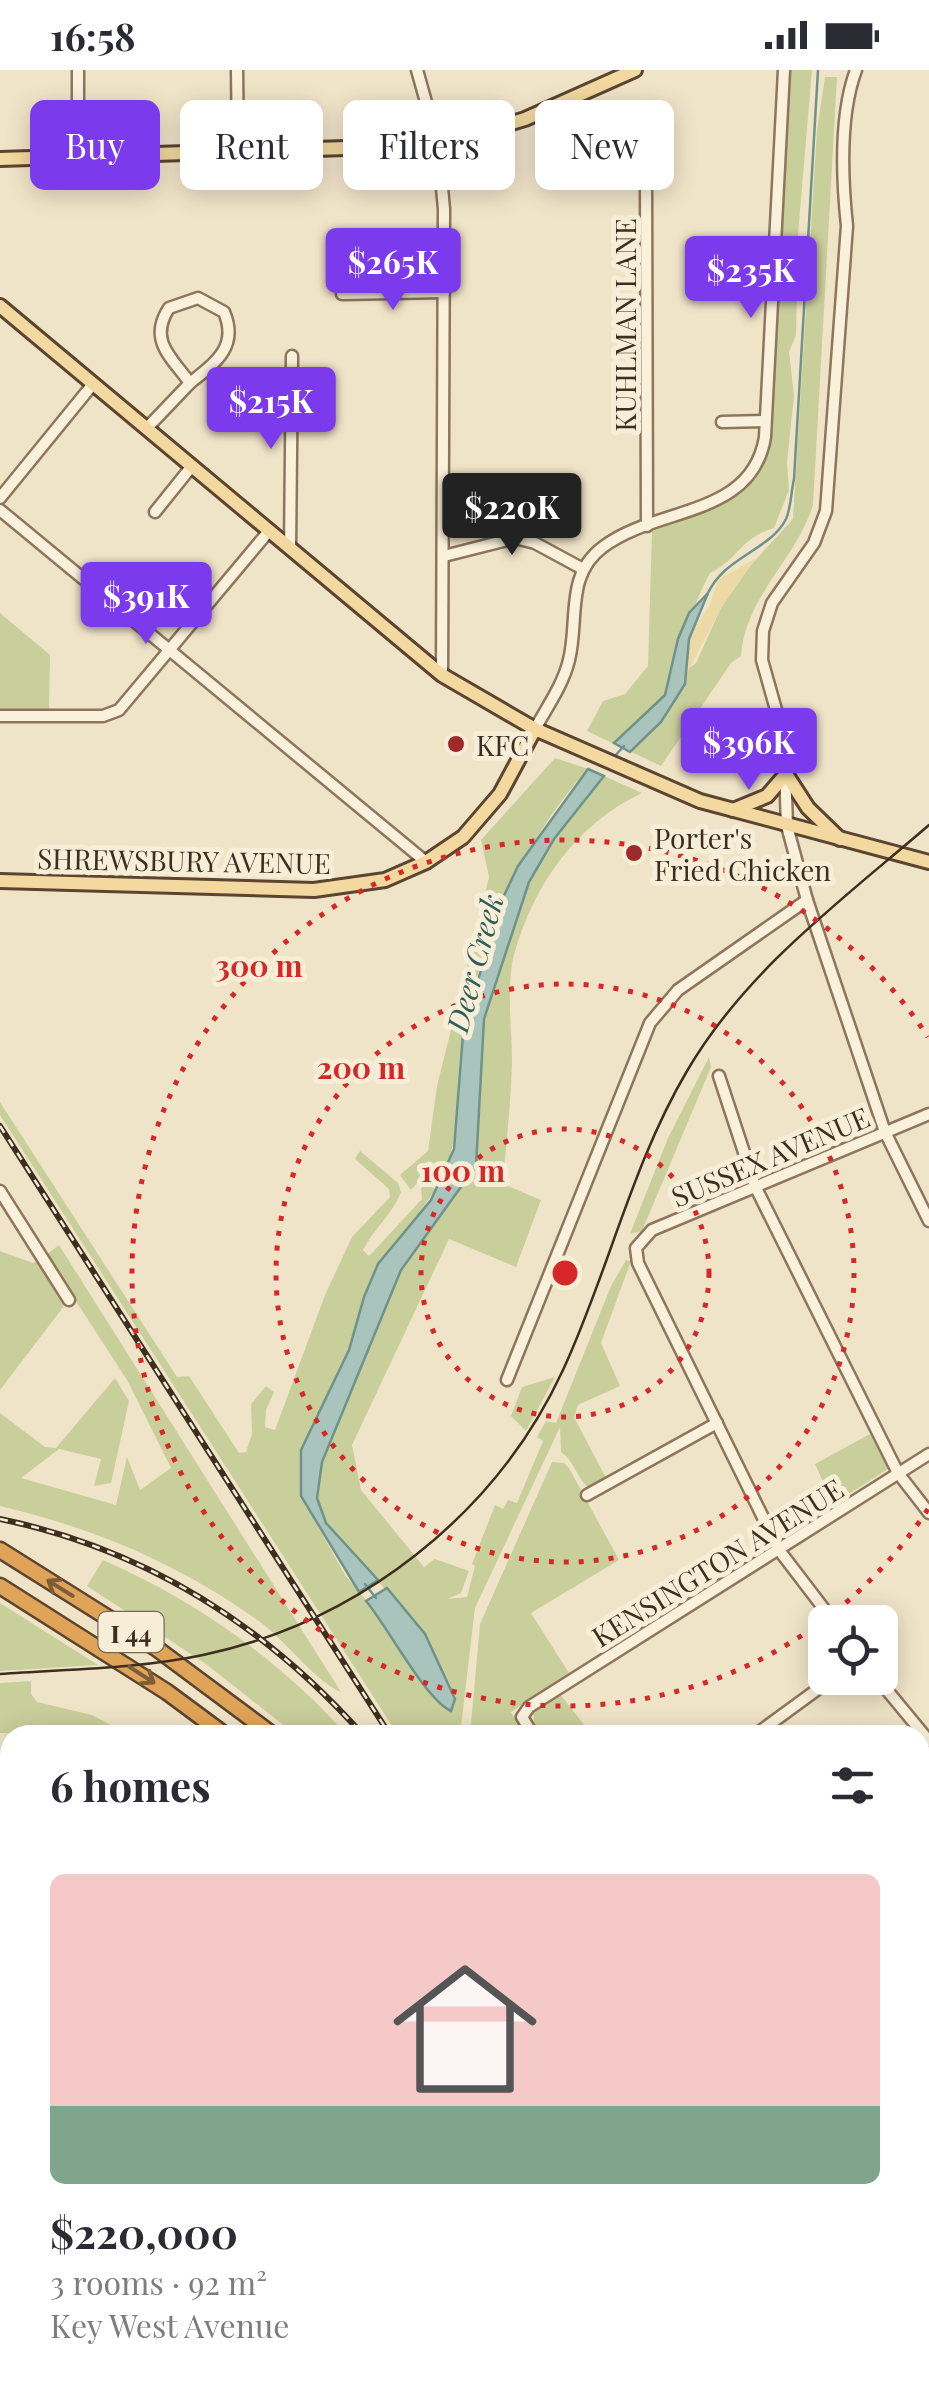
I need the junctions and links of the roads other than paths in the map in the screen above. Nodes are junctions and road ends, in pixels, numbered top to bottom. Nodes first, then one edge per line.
1 (78, 70) edge
2 (237, 70) edge
3 (417, 70) edge
4 (635, 70) edge
5 (784, 70) edge
6 (856, 70) edge
7 (78, 100) edge
8 (237, 100) edge
9 (425, 100) edge
10 (515, 122) edge
11 (30, 158) edge
12 (0, 159) edge
13 (442, 190) edge
14 (646, 190) edge
15 (444, 292) junction
16 (342, 294) dead end
17 (0, 306) edge
18 (292, 356) dead end
19 (190, 383) junction
20 (94, 384) junction
21 (766, 421) junction
22 (722, 422) dead end
23 (147, 428) junction
24 (192, 466) junction
25 (0, 498) edge
26 (0, 510) edge
27 (155, 512) dead end
28 (646, 526) junction
29 (269, 531) junction
30 (290, 549) junction
31 (444, 556) junction
32 (583, 568) junction
33 (168, 652) junction
34 (442, 675) junction
35 (0, 716) edge
36 (535, 729) junction
37 (786, 774) junction
38 (731, 810) junction
39 (787, 826) junction
40 (841, 840) junction
41 (426, 862) junction
42 (929, 862) edge
43 (0, 881) edge
44 (807, 900) junction
45 (719, 1076) dead end
46 (929, 1114) edge
47 (885, 1132) junction
48 (755, 1186) junction
49 (0, 1191) edge
50 (929, 1220) edge
51 (69, 1300) dead end
52 (507, 1380) dead end
53 (717, 1423) junction
54 (929, 1454) edge
55 (898, 1474) junction
56 (587, 1495) dead end
57 (929, 1513) edge
58 (0, 1550) edge
59 (779, 1550) junction
60 (0, 1586) edge
61 (821, 1605) edge
62 (810, 1695) edge
63 (891, 1695) edge
64 (212, 1725) edge
65 (260, 1725) edge
66 (527, 1725) edge
67 (769, 1725) edge
68 (915, 1725) edge

1 - 7 street
2 - 8 street
3 - 9 street
4 - 10 main road
5 - 21 street
6 - 37 street
11 - 12 main road
13 - 15 street
14 - 28 street, KUHLMAN LANE
15 - 16 street
15 - 31 street
17 - 20 main road
18 - 30 street
19 - 19 street
19 - 23 street
20 - 23 main road
20 - 25 street
21 - 22 street
21 - 28 street
23 - 24 main road
24 - 27 street
24 - 29 main road
26 - 33 street
28 - 32 street
29 - 30 main road
29 - 33 street
30 - 34 main road
31 - 32 street
31 - 34 street
32 - 36 street
33 - 35 street
33 - 41 street
34 - 36 main road
36 - 38 main road
36 - 41 main road, SHREWSBURY AVENUE
37 - 38 main road
37 - 39 street
37 - 40 main road
38 - 39 main road
39 - 40 main road
39 - 44 street
40 - 42 main road
41 - 43 main road, SHREWSBURY AVENUE
44 - 47 street
44 - 52 street
45 - 48 street
46 - 47 street, SUSSEX AVENUE
47 - 48 street, SUSSEX AVENUE
47 - 50 street
48 - 53 street, SUSSEX AVENUE
48 - 55 street
49 - 51 street
53 - 56 street
53 - 59 street
54 - 55 street, KENSINGTON AVENUE
55 - 57 street
55 - 59 street, KENSINGTON AVENUE
65 -> 58 highway, I 44
59 - 61 street
59 - 66 street, KENSINGTON AVENUE
60 -> 64 highway, I 44
62 - 67 street
63 - 68 street

